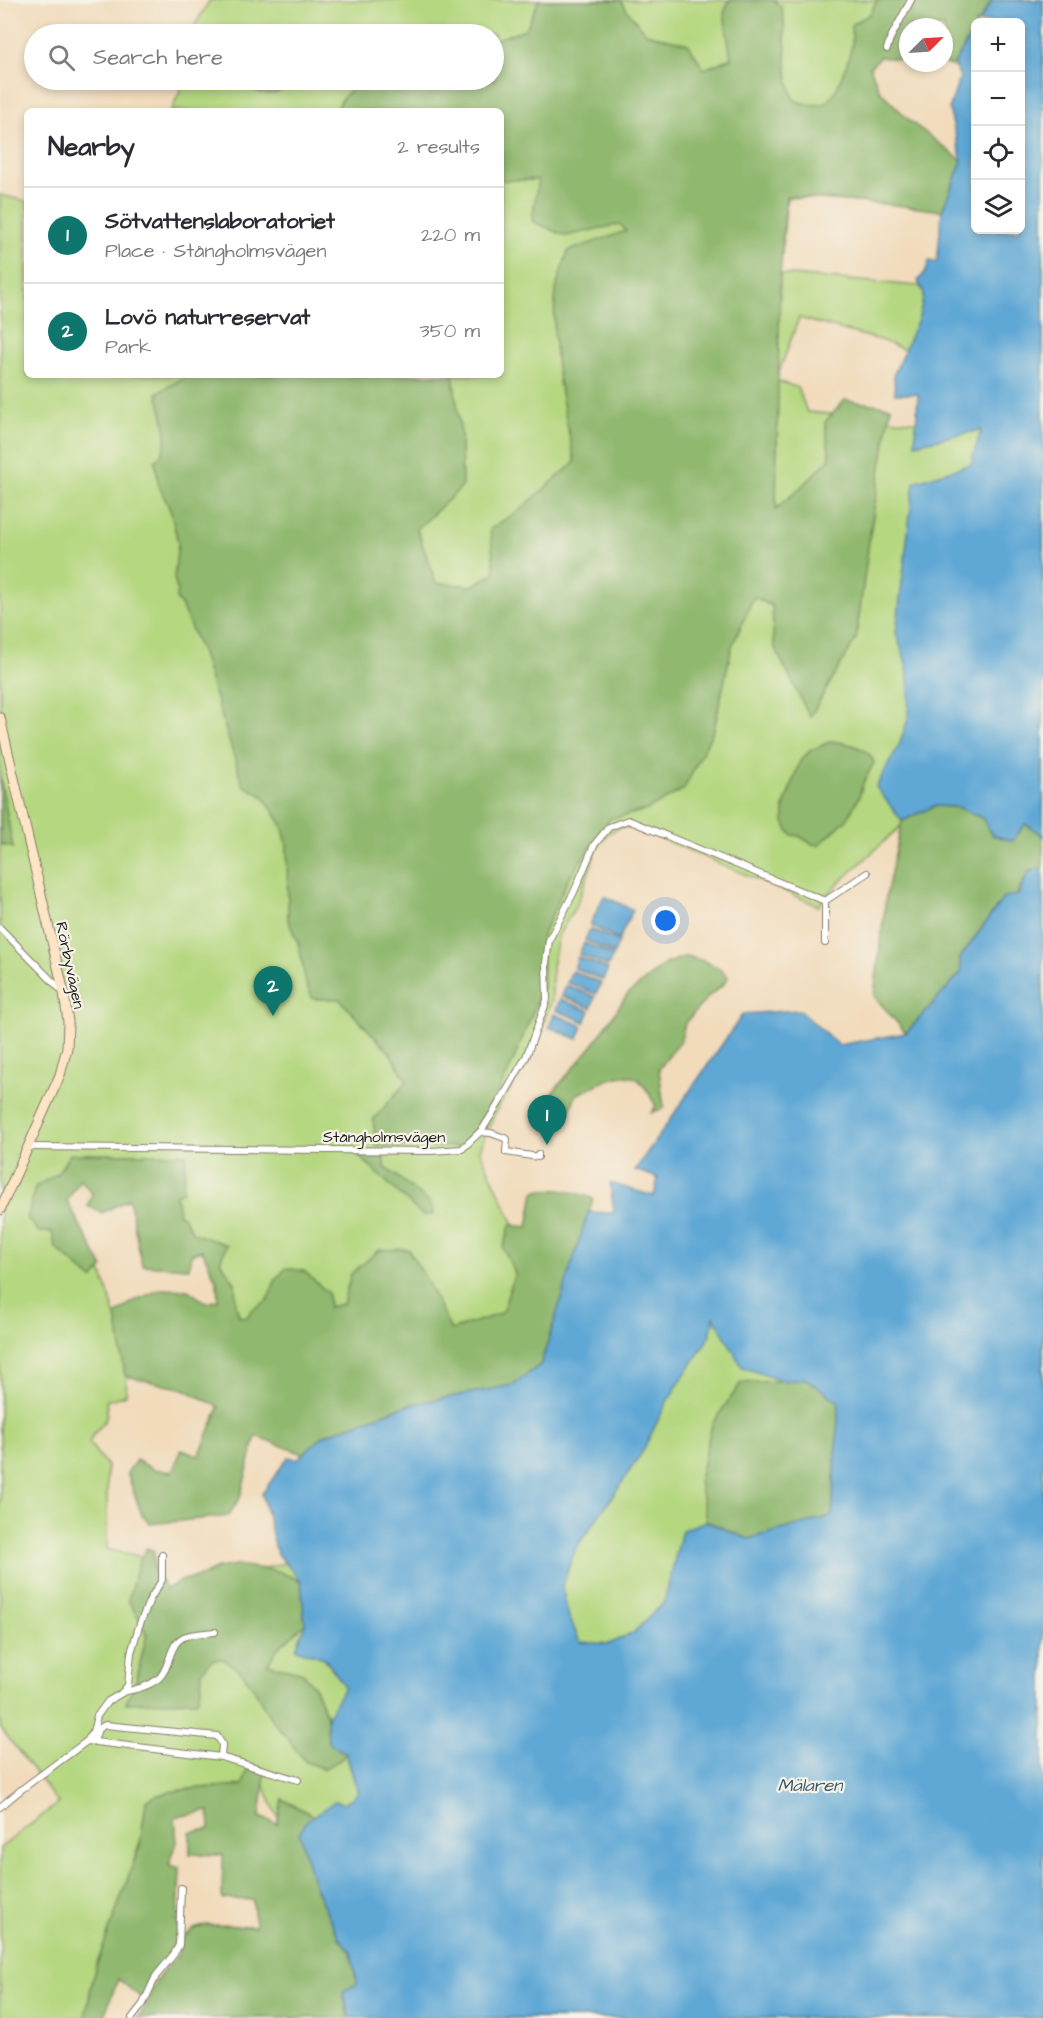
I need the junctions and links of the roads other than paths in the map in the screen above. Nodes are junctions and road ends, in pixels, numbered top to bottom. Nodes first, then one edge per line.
1 (911, 0) edge
2 (887, 49) dead end
3 (0, 718) edge
4 (867, 873) dead end
5 (825, 901) junction
6 (0, 928) edge
7 (825, 943) dead end
8 (64, 993) junction
9 (480, 1132) junction
10 (29, 1148) junction
11 (538, 1154) dead end
12 (0, 1210) edge
13 (162, 1555) dead end
14 (215, 1632) dead end
15 (122, 1693) junction
16 (87, 1741) junction
17 (94, 1741) junction
18 (221, 1757) junction
19 (298, 1780) dead end
20 (0, 1807) edge
21 (181, 1888) dead end
22 (132, 2018) edge

1 - 2 street
3 - 8 street, Rörbyvägen
4 - 5 street
5 - 7 street
5 - 9 street, Stångholmsvägen
6 - 8 street
8 - 10 street, Rörbyvägen
9 - 10 street, Stångholmsvägen
9 - 11 street
10 - 12 street, Rörbyvägen
13 - 15 street
14 - 15 street
15 - 16 street
16 - 17 street
16 - 20 street
17 - 18 street
17 - 18 street
18 - 19 street
21 - 22 street

